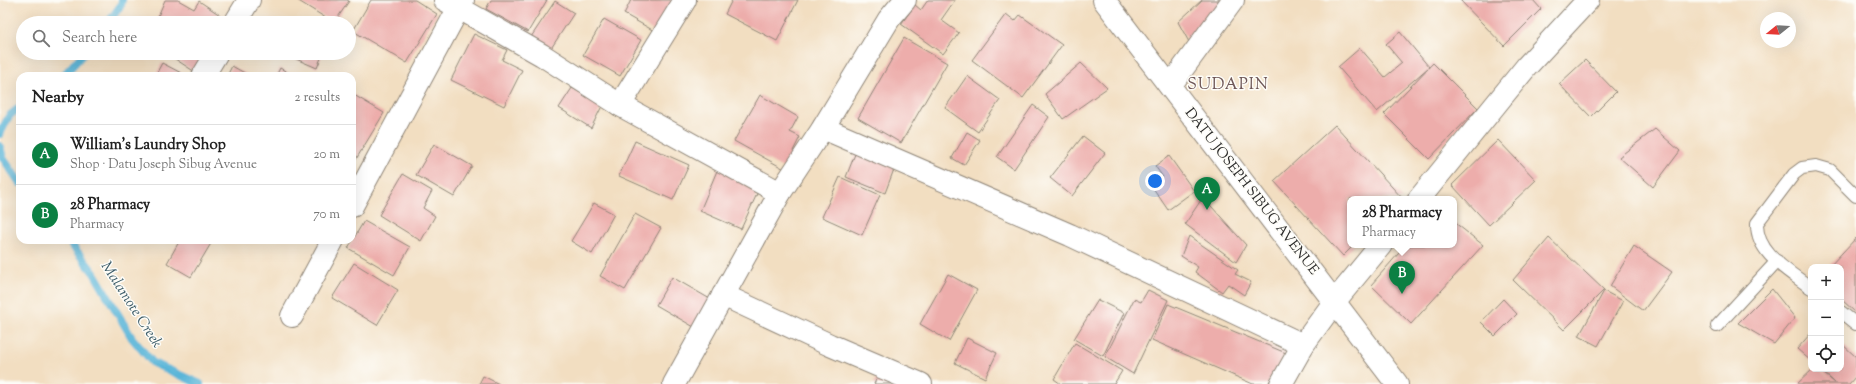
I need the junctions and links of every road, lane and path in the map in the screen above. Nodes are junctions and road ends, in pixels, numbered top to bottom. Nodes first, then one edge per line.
1 (249, 0) edge
2 (685, 0) edge
3 (905, 0) edge
4 (1104, 0) edge
5 (1233, 0) edge
6 (1588, 0) edge
7 (456, 3) edge
8 (239, 16) edge
9 (213, 60) edge
10 (205, 72) edge
11 (1170, 86) junction
12 (620, 105) junction
13 (823, 128) junction
14 (780, 193) junction
15 (1421, 196) edge
16 (1856, 196) edge
17 (356, 198) edge
18 (332, 244) edge
19 (1379, 248) edge
20 (1777, 261) junction
21 (1808, 286) edge
22 (723, 295) junction
23 (1335, 301) junction
24 (1844, 314) edge
25 (292, 316) dead end
26 (1856, 324) edge
27 (1717, 326) dead end
28 (1304, 345) junction
29 (674, 384) edge
30 (922, 384) edge
31 (1280, 384) edge
32 (1397, 384) edge

1 - 8 street
2 - 12 street
3 - 13 street
4 - 11 street, DATU JOSEPH SIBUG AVENUE
5 - 11 street
6 - 15 street
7 - 12 street
7 - 17 street
9 - 10 street
11 - 23 street, DATU JOSEPH SIBUG AVENUE
12 - 14 street
13 - 14 street
13 - 28 street
14 - 22 street
16 - 20 lane
18 - 25 street
19 - 23 street
20 - 21 lane
20 - 27 lane
22 - 29 street
22 - 30 street
23 - 28 street
23 - 32 street, DATU JOSEPH SIBUG AVENUE
24 - 26 lane
28 - 31 street

